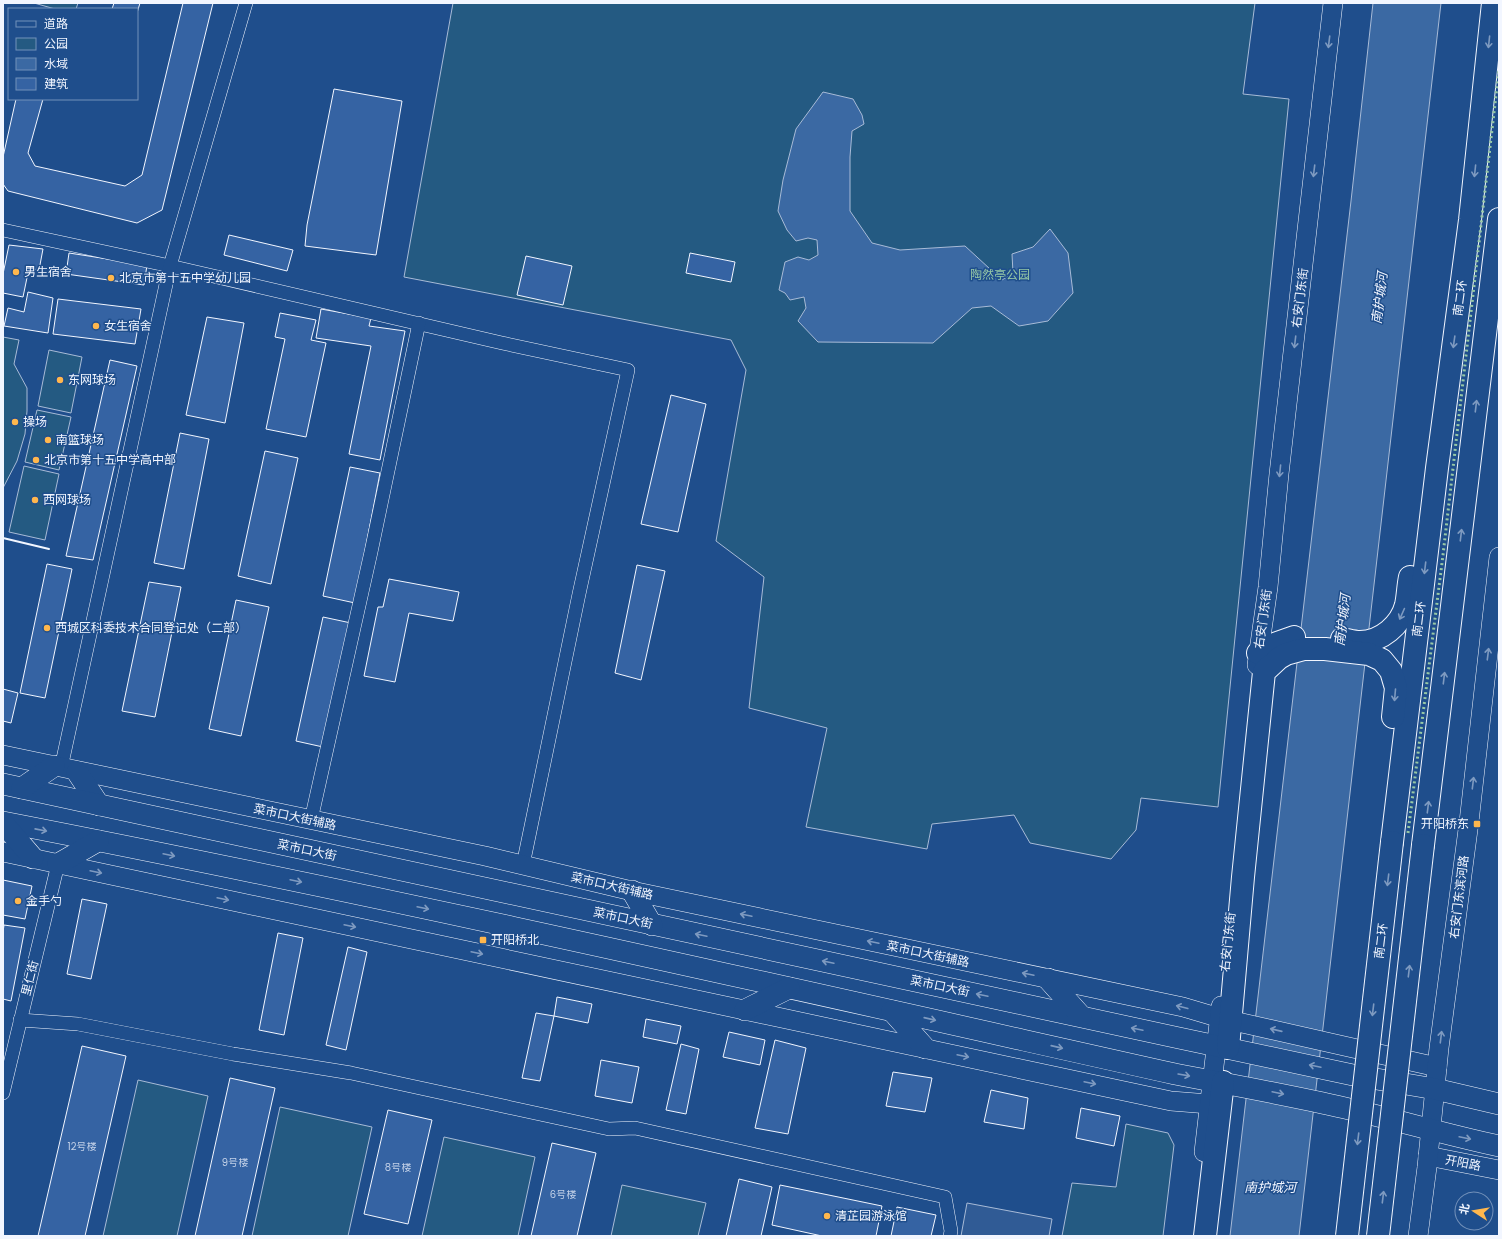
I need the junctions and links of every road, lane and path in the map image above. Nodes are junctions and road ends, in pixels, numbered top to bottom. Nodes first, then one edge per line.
1 (246, 3) edge
2 (1333, 3) edge
3 (1493, 3) edge
4 (1499, 219) edge
5 (3, 230) edge
6 (170, 266) junction
7 (419, 323) junction
8 (1437, 468) junction
9 (1499, 558) edge
10 (1286, 647) junction
11 (1258, 653) junction
12 (3, 755) edge
13 (64, 769) junction
14 (12, 786) edge
15 (1398, 798) junction
16 (99, 805) junction
17 (310, 820) junction
18 (3, 822) edge
19 (98, 841) junction
20 (3, 852) edge
21 (33, 858) junction
22 (58, 864) junction
23 (523, 865) junction
24 (632, 891) junction
25 (652, 925) junction
26 (1048, 978) junction
27 (789, 988) junction
28 (744, 1010) junction
29 (892, 1011) junction
30 (1080, 1016) junction
31 (20, 1020) junction
32 (1233, 1021) junction
33 (925, 1048) junction
34 (1229, 1048) junction
35 (1437, 1067) junction
36 (1225, 1082) junction
37 (1435, 1090) junction
38 (3, 1092) edge
39 (1209, 1104) junction
40 (1499, 1104) edge
41 (1431, 1130) junction
42 (1499, 1146) edge
43 (1428, 1156) junction
44 (1499, 1170) edge
45 (950, 1236) edge
46 (1194, 1236) edge
47 (1204, 1236) edge
48 (1347, 1236) edge
49 (1378, 1236) edge
50 (1418, 1236) edge

1 - 6 street
2 -> 11 street, 右安门东街
3 -> 8 highway, 南二环
49 -> 4 highway, bridge
5 - 6 street
6 - 7 street
6 - 13 street
7 - 17 street
7 - 23 street
8 -> 10 highway
8 -> 15 highway, 南二环
35 -> 9 street, 右安门东滨河路
10 - 11 highway
10 -> 15 highway
10 - 32 highway
11 - 32 street, 右安门东街
12 - 13 street, 菜市口大街辅路
13 - 14 main road
13 - 16 main road
13 - 17 street, 菜市口大街辅路
14 - 16 main road, 菜市口大街
15 -> 48 highway, 南二环, bridge
16 - 25 main road, 菜市口大街
17 - 23 street, 菜市口大街辅路
18 -> 19 main road
18 - 21 main road
19 - 22 main road
19 -> 27 main road
20 - 21 street
21 - 22 street
22 -> 28 street
22 - 31 street, 里仁街
23 - 24 street, 菜市口大街辅路
24 - 25 main road
26 -> 24 street, 菜市口大街辅路
30 -> 25 main road, 菜市口大街
26 - 30 main road
32 -> 26 street, 菜市口大街辅路
27 - 28 main road
27 - 29 main road
28 - 33 street
29 - 33 main road
29 -> 36 main road
34 -> 30 main road, 菜市口大街
31 - 38 street, 里仁街
31 - 45 street
32 - 34 highway
35 -> 32 street, 菜市口大街辅路
33 -> 39 street
34 - 36 street
37 -> 34 main road, 菜市口大街
35 - 37 street, 右安门东滨河路
36 - 39 street
36 -> 41 main road, 开阳路
36 - 47 highway
37 - 40 main road
37 - 41 street, 右安门东滨河路
39 - 46 street
41 -> 42 main road, 开阳路
41 - 43 street, 右安门东滨河路
43 - 44 street, 开阳路
43 - 50 street, 右安门东滨河路

